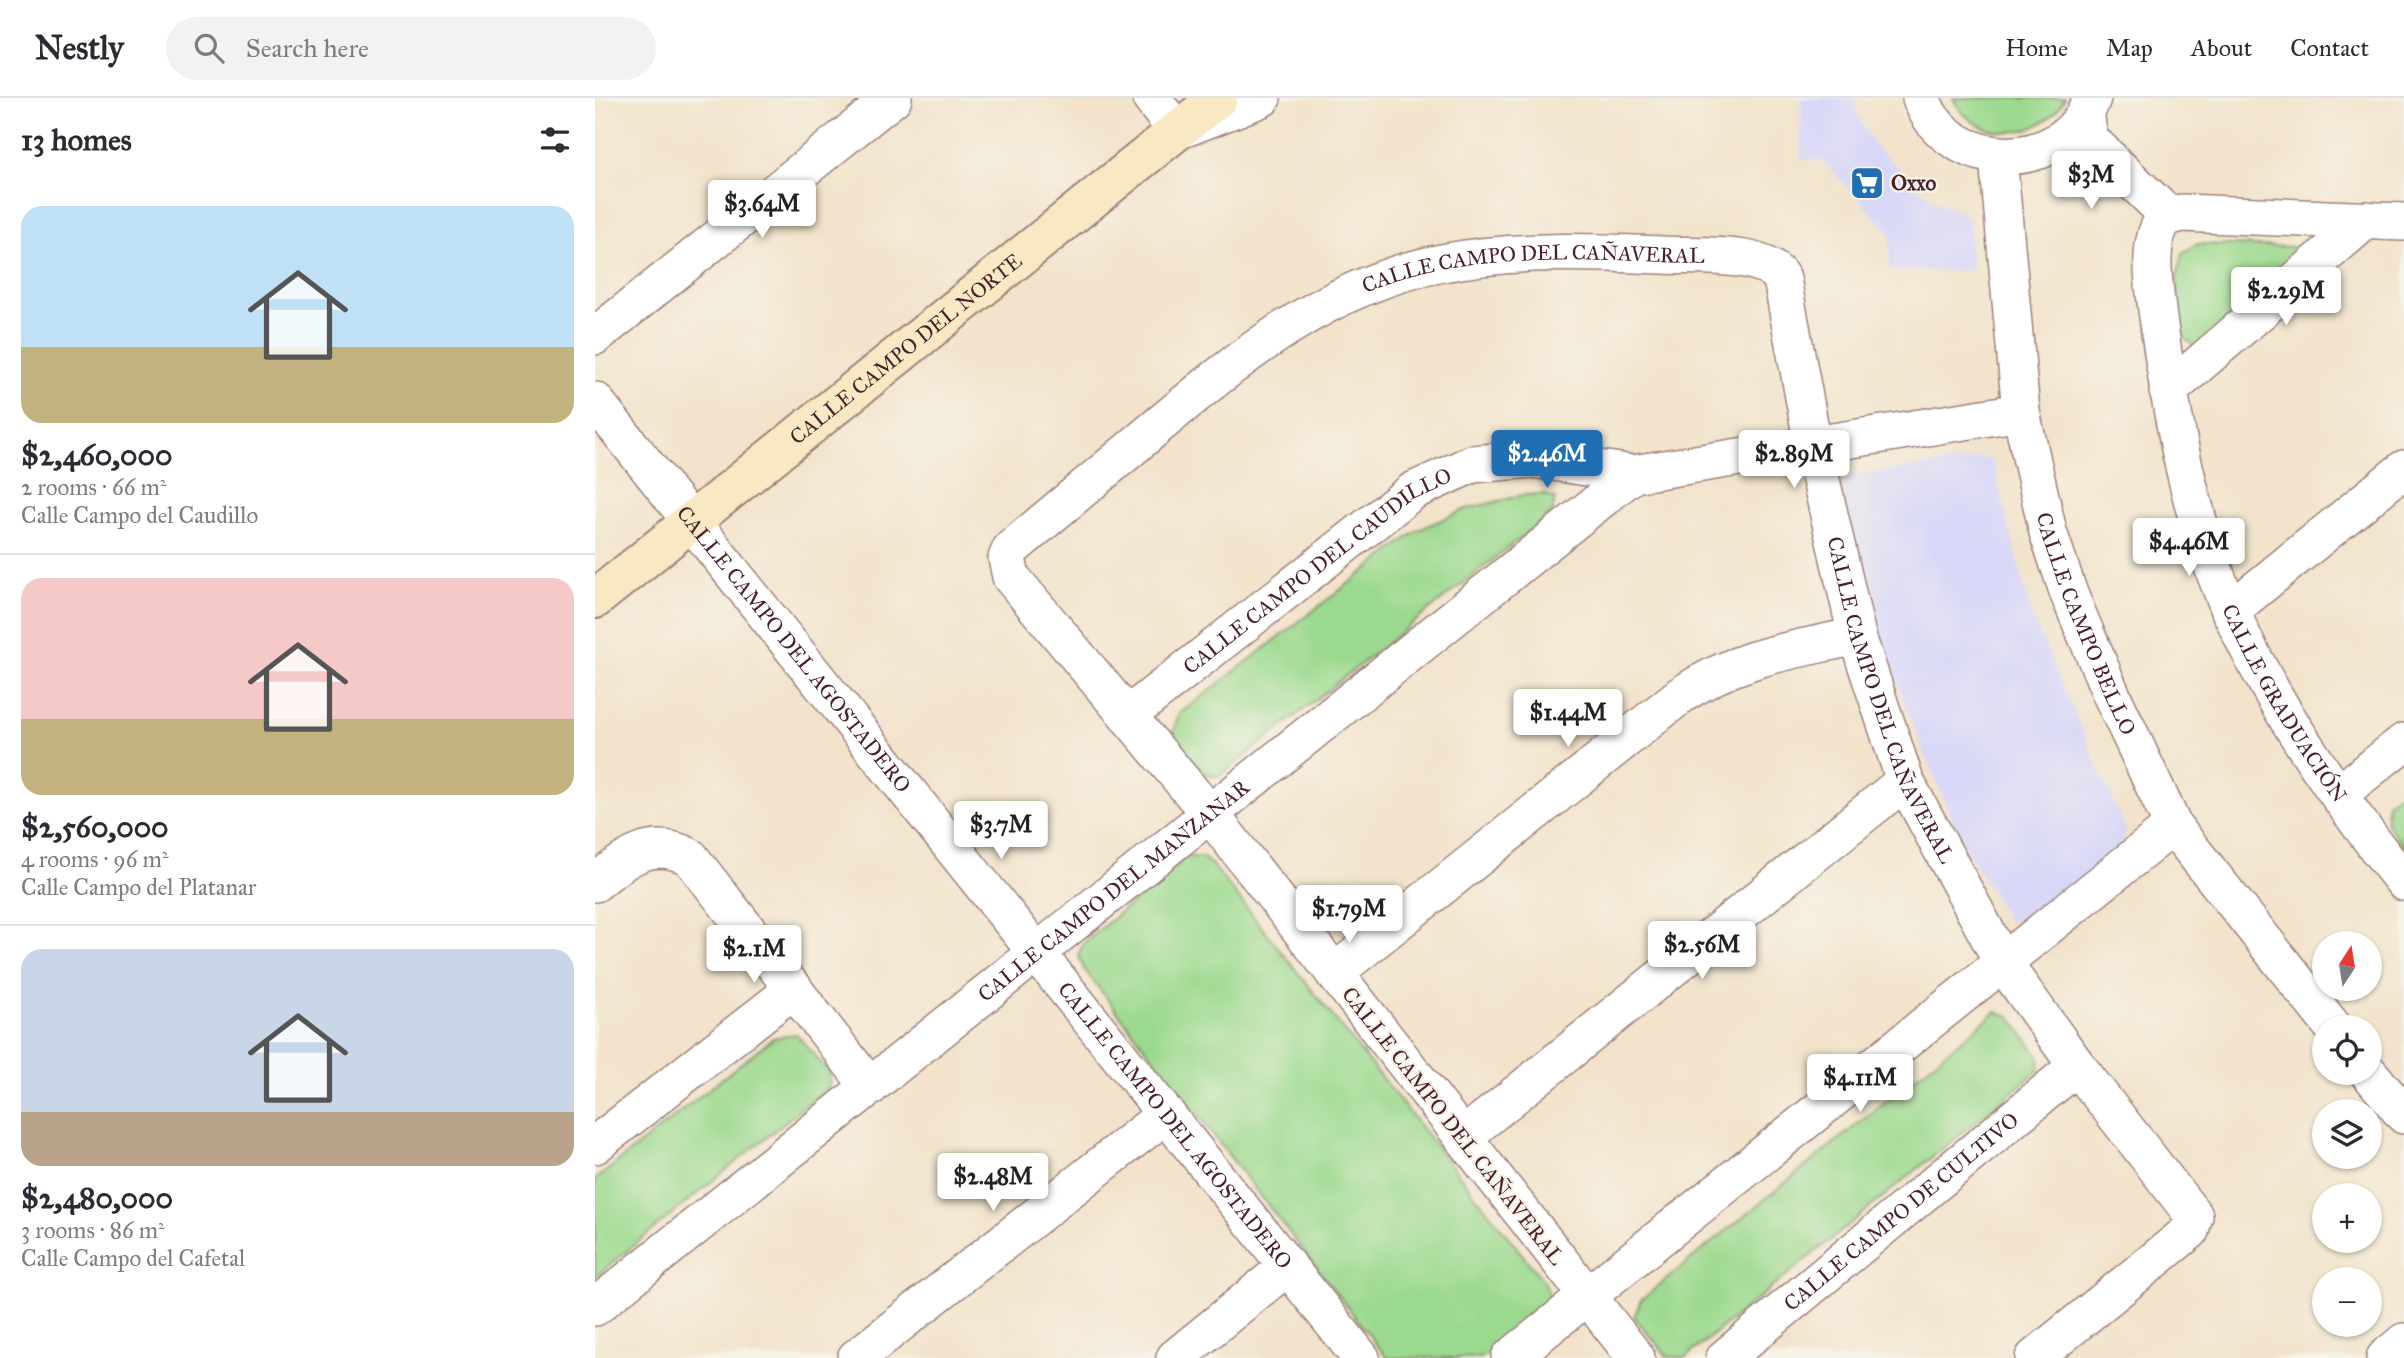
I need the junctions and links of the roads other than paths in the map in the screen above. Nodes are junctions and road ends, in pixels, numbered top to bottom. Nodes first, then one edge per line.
1 (893, 98) edge
2 (1151, 98) edge
3 (1218, 98) edge
4 (1262, 98) edge
5 (1921, 98) edge
6 (2089, 105) edge
7 (1177, 131) junction
8 (2052, 145) junction
9 (1998, 157) junction
10 (2366, 220) junction
11 (2404, 222) edge
12 (2163, 223) junction
13 (595, 336) edge
14 (2168, 391) junction
15 (595, 401) edge
16 (2021, 412) junction
17 (1813, 445) junction
18 (2404, 469) edge
19 (1633, 474) junction
20 (691, 521) junction
21 (595, 599) edge
22 (2230, 611) junction
23 (1857, 636) junction
24 (1127, 716) junction
25 (2404, 742) edge
26 (1905, 781) junction
27 (2339, 794) junction
28 (1210, 814) junction
29 (2173, 826) junction
30 (2403, 880) edge
31 (595, 883) edge
32 (1037, 953) junction
33 (2003, 963) junction
34 (1334, 973) junction
35 (794, 989) junction
36 (2323, 1015) edge
37 (2077, 1066) junction
38 (2379, 1085) edge
39 (870, 1087) junction
40 (1166, 1114) junction
41 (2404, 1115) edge
42 (1464, 1136) junction
43 (595, 1145) edge
44 (1288, 1266) junction
45 (1587, 1297) junction
46 (595, 1307) edge
47 (2404, 1342) edge
48 (856, 1358) edge
49 (1175, 1358) edge
50 (1361, 1358) edge
51 (1510, 1358) edge
52 (1636, 1358) edge
53 (1725, 1358) edge
54 (2034, 1358) edge
55 (2385, 1358) edge

1 - 13 street
2 - 7 street
3 - 7 street, CALLE CAMPO DEL NORTE
4 - 7 street
5 - 9 street
6 - 8 street
6 - 12 street
7 - 20 street, CALLE CAMPO DEL NORTE
8 - 9 street
8 - 12 street
9 - 16 street, CALLE CAMPO BELLO
10 - 11 street
10 - 12 street
10 - 14 street
12 - 14 street, CALLE GRADUACIÓN
14 - 22 street, CALLE GRADUACIÓN
15 - 20 street, CALLE CAMPO DEL AGOSTADERO
16 - 17 street, CALLE CAMPO DEL CAUDILLO
16 - 29 street, CALLE CAMPO BELLO
17 - 19 street, CALLE CAMPO DEL CAUDILLO
17 - 23 street, CALLE CAMPO DEL CAÑAVERAL
17 - 24 street, CALLE CAMPO DEL CAÑAVERAL
18 - 22 street
19 - 24 street, CALLE CAMPO DEL CAUDILLO
19 - 28 street, CALLE CAMPO DEL MANZANAR
20 - 21 street, CALLE CAMPO DEL NORTE
20 - 32 street, CALLE CAMPO DEL AGOSTADERO
22 - 27 street, CALLE GRADUACIÓN
23 - 26 street, CALLE CAMPO DEL CAÑAVERAL
23 - 34 street
24 - 28 street, CALLE CAMPO DEL CAÑAVERAL
25 - 27 street
26 - 33 street, CALLE CAMPO DEL CAÑAVERAL
26 - 42 street
27 - 30 street, CALLE GRADUACIÓN
28 - 32 street, CALLE CAMPO DEL MANZANAR
28 - 34 street, CALLE CAMPO DEL CAÑAVERAL
29 - 33 street
29 - 36 street, CALLE CAMPO BELLO
31 - 35 street
32 - 39 street, CALLE CAMPO DEL MANZANAR
32 - 40 street, CALLE CAMPO DEL AGOSTADERO
33 - 37 street, CALLE CAMPO DEL CAÑAVERAL
33 - 45 street
34 - 42 street, CALLE CAMPO DEL CAÑAVERAL
35 - 39 street
35 - 43 street
37 - 53 street, CALLE CAMPO DE CULTIVO
37 - 54 street, CALLE CAMPO DEL CAÑAVERAL
38 - 41 street
39 - 46 street, CALLE CAMPO DEL MANZANAR
40 - 44 street, CALLE CAMPO DEL AGOSTADERO
40 - 48 street
42 - 45 street, CALLE CAMPO DEL CAÑAVERAL
44 - 49 street
44 - 50 street, CALLE CAMPO DEL AGOSTADERO
45 - 51 street
45 - 52 street, CALLE CAMPO DEL CAÑAVERAL
47 - 55 street

